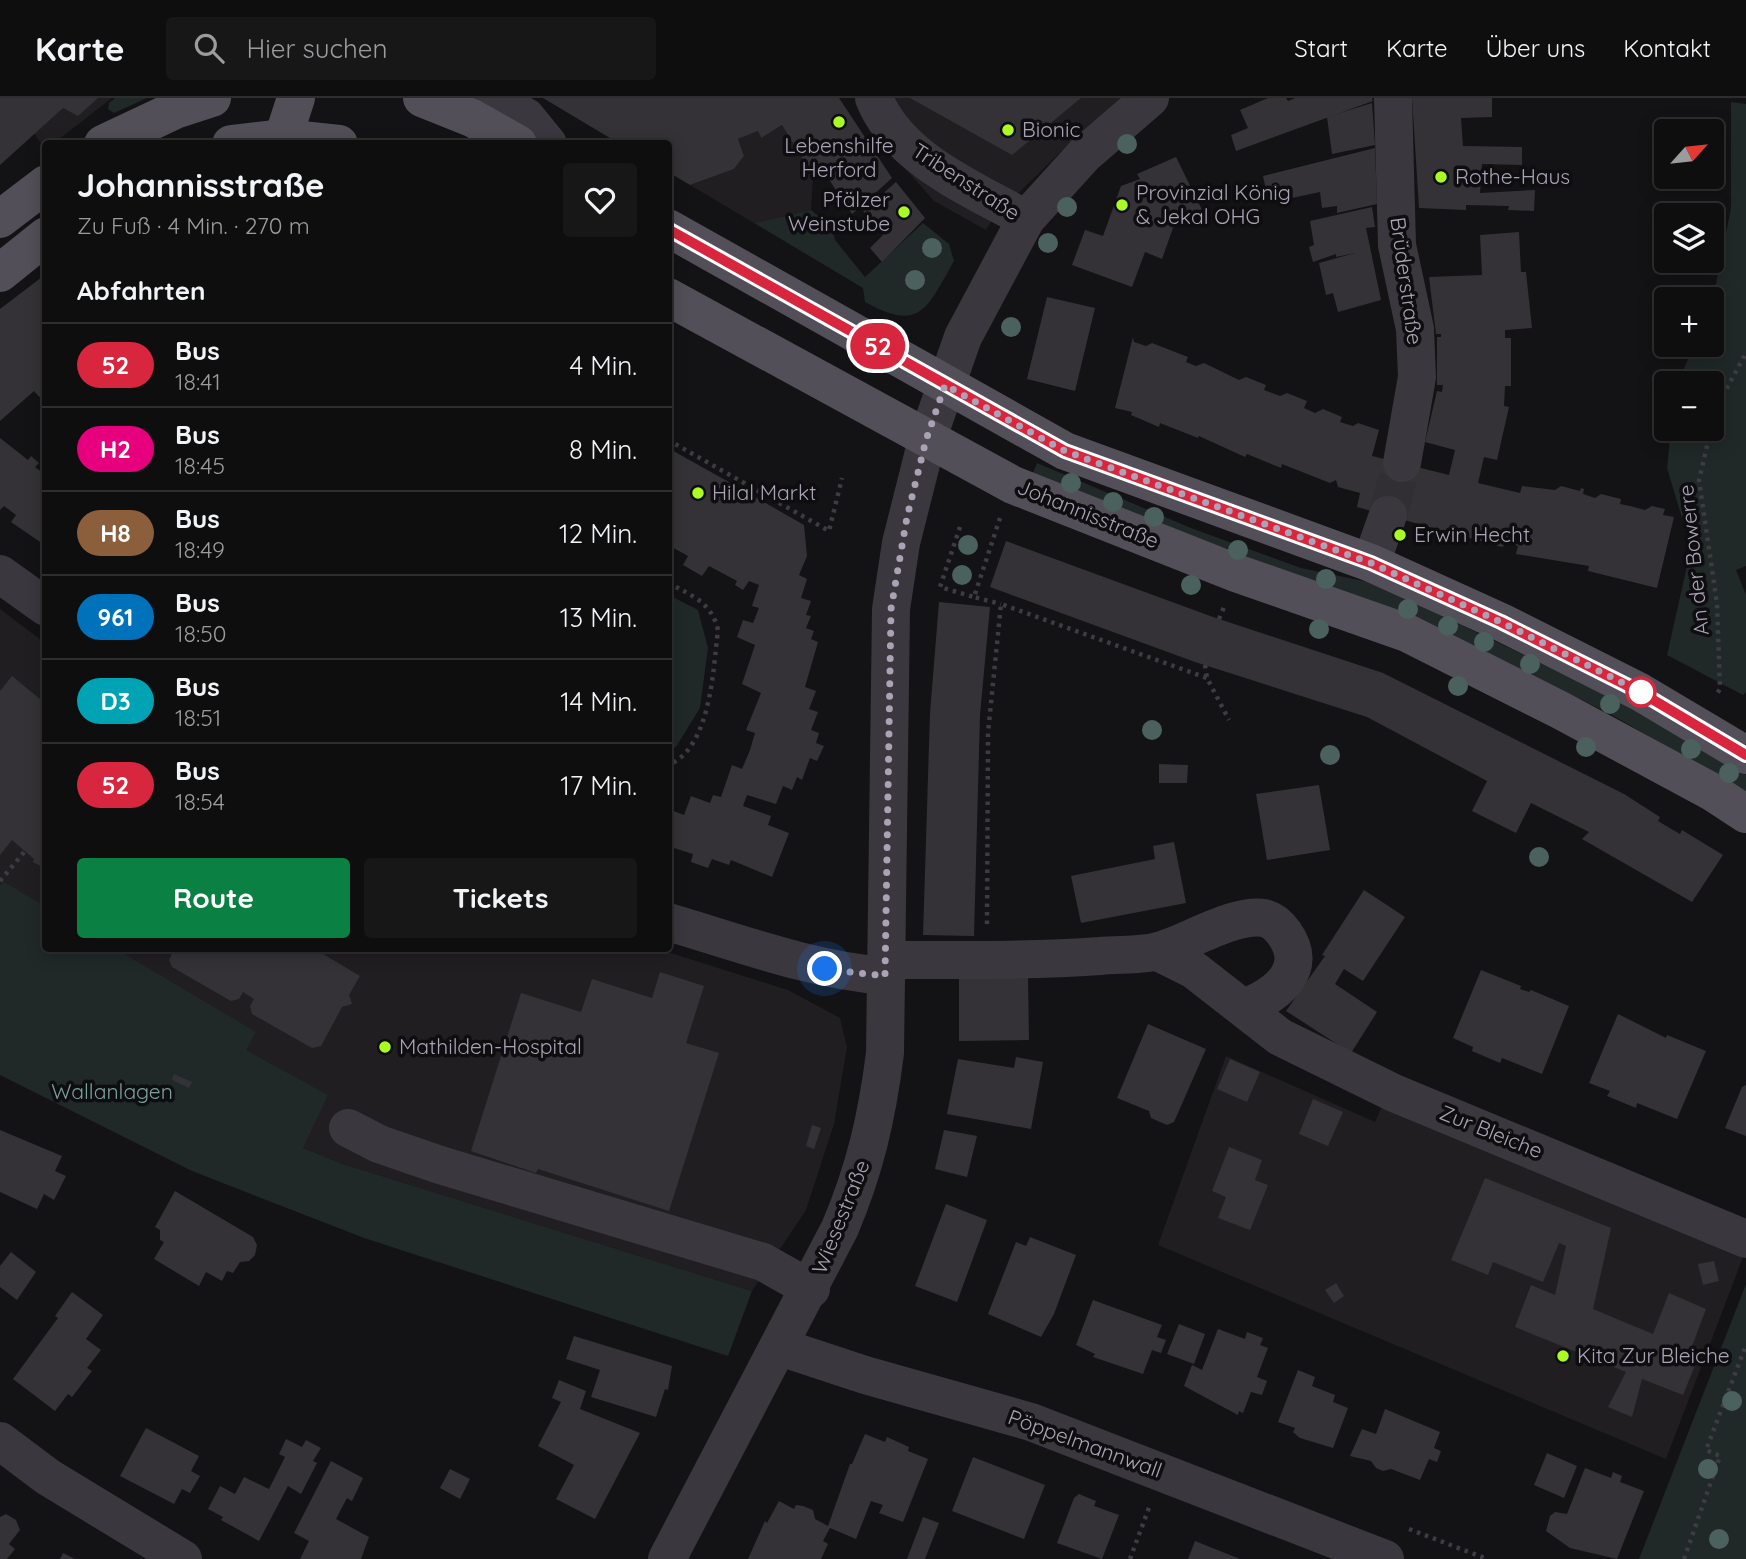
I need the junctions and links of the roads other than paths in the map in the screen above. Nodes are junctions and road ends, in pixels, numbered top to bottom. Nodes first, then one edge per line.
1 (212, 98) edge
2 (296, 98) edge
3 (422, 98) edge
4 (494, 98) edge
5 (874, 98) edge
6 (1150, 98) edge
7 (1393, 98) edge
8 (283, 138) junction
9 (111, 140) edge
10 (266, 140) edge
11 (302, 140) edge
12 (511, 140) edge
13 (545, 140) edge
14 (42, 187) edge
15 (0, 219) edge
16 (1026, 219) junction
17 (672, 231) edge
18 (42, 239) edge
19 (0, 273) edge
20 (672, 299) edge
21 (945, 385) junction
22 (926, 440) junction
23 (1402, 464) tunnel mouth
24 (1388, 515) tunnel mouth
25 (1371, 563) junction
26 (0, 574) edge
27 (42, 604) edge
28 (1746, 755) edge
29 (1746, 814) edge
30 (672, 923) edge
31 (1158, 952) junction
32 (886, 968) junction
33 (1246, 1007) junction
34 (348, 1128) dead end
35 (1746, 1239) edge
36 (811, 1289) junction
37 (780, 1347) junction
38 (0, 1441) edge
39 (183, 1559) edge
40 (667, 1559) edge
41 (1385, 1559) edge

1 - 9 main road
2 - 8 main road
3 - 12 main road
4 - 13 street
5 - 16 street, Tribenstraße
6 - 16 street
7 - 23 street, Brüderstraße
8 - 10 main road
8 - 11 main road
14 - 15 main road
16 - 21 street, Tribenstraße
17 - 21 main road
18 - 19 main road
20 - 22 main road, Johannisstraße
21 - 22 street, Wiesestraße
21 - 25 main road
22 - 29 main road, Johannisstraße
22 - 32 street, Wiesestraße
24 - 25 street
25 - 28 main road
26 - 27 street
30 - 32 street, Zur Bleiche
31 - 32 street, Zur Bleiche
31 - 33 street, Zur Bleiche
31 - 33 street, Zur Bleiche
32 - 36 street, Wiesestraße
33 - 35 street, Zur Bleiche
34 - 36 street
36 - 37 street, Wiesestraße
37 - 40 street, Wiesestraße
37 - 41 street, Pöppelmannwall
38 - 39 street

